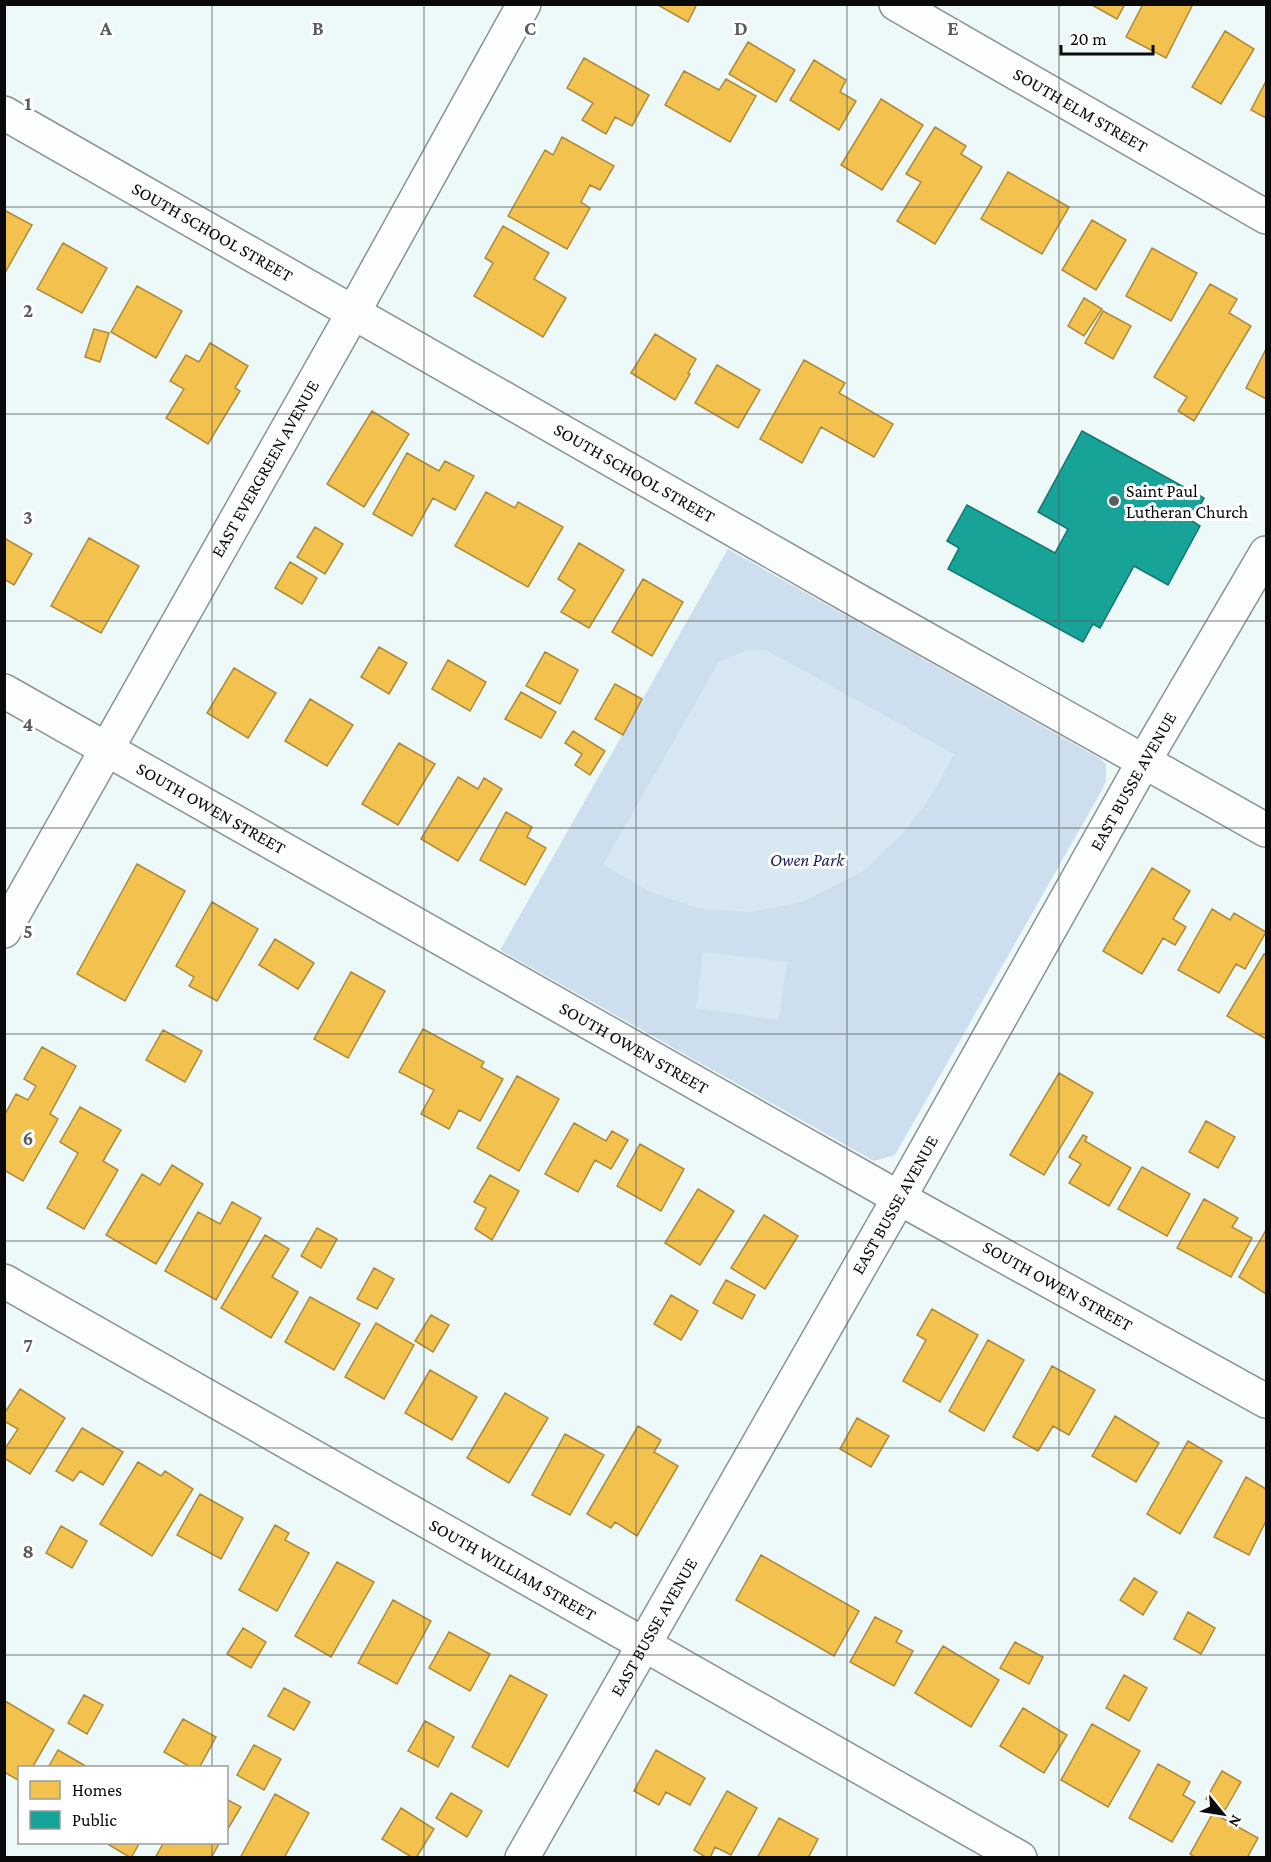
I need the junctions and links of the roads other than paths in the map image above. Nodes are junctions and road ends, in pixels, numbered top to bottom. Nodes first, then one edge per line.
1 (524, 4) edge
2 (896, 4) edge
3 (4, 113) edge
4 (1266, 217) edge
5 (354, 313) junction
6 (1266, 553) edge
7 (4, 691) edge
8 (107, 749) junction
9 (1144, 761) junction
10 (1266, 830) edge
11 (4, 931) edge
12 (899, 1198) junction
13 (4, 1281) edge
14 (1266, 1401) edge
15 (644, 1643) junction
16 (522, 1857) edge
17 (1020, 1857) edge

1 - 5 street, EAST EVERGREEN AVENUE
2 - 4 street, SOUTH ELM STREET
3 - 5 street, SOUTH SCHOOL STREET
5 - 8 street, EAST EVERGREEN AVENUE
5 - 9 street, SOUTH SCHOOL STREET
6 - 9 street, EAST BUSSE AVENUE
7 - 8 street, SOUTH OWEN STREET
8 - 11 street, EAST EVERGREEN AVENUE
8 - 12 street, SOUTH OWEN STREET
9 - 10 street, SOUTH SCHOOL STREET
9 - 12 street, EAST BUSSE AVENUE
12 - 14 street, SOUTH OWEN STREET
12 - 15 street, EAST BUSSE AVENUE
13 - 15 street, SOUTH WILLIAM STREET
15 - 16 street, EAST BUSSE AVENUE
15 - 17 street, SOUTH WILLIAM STREET

